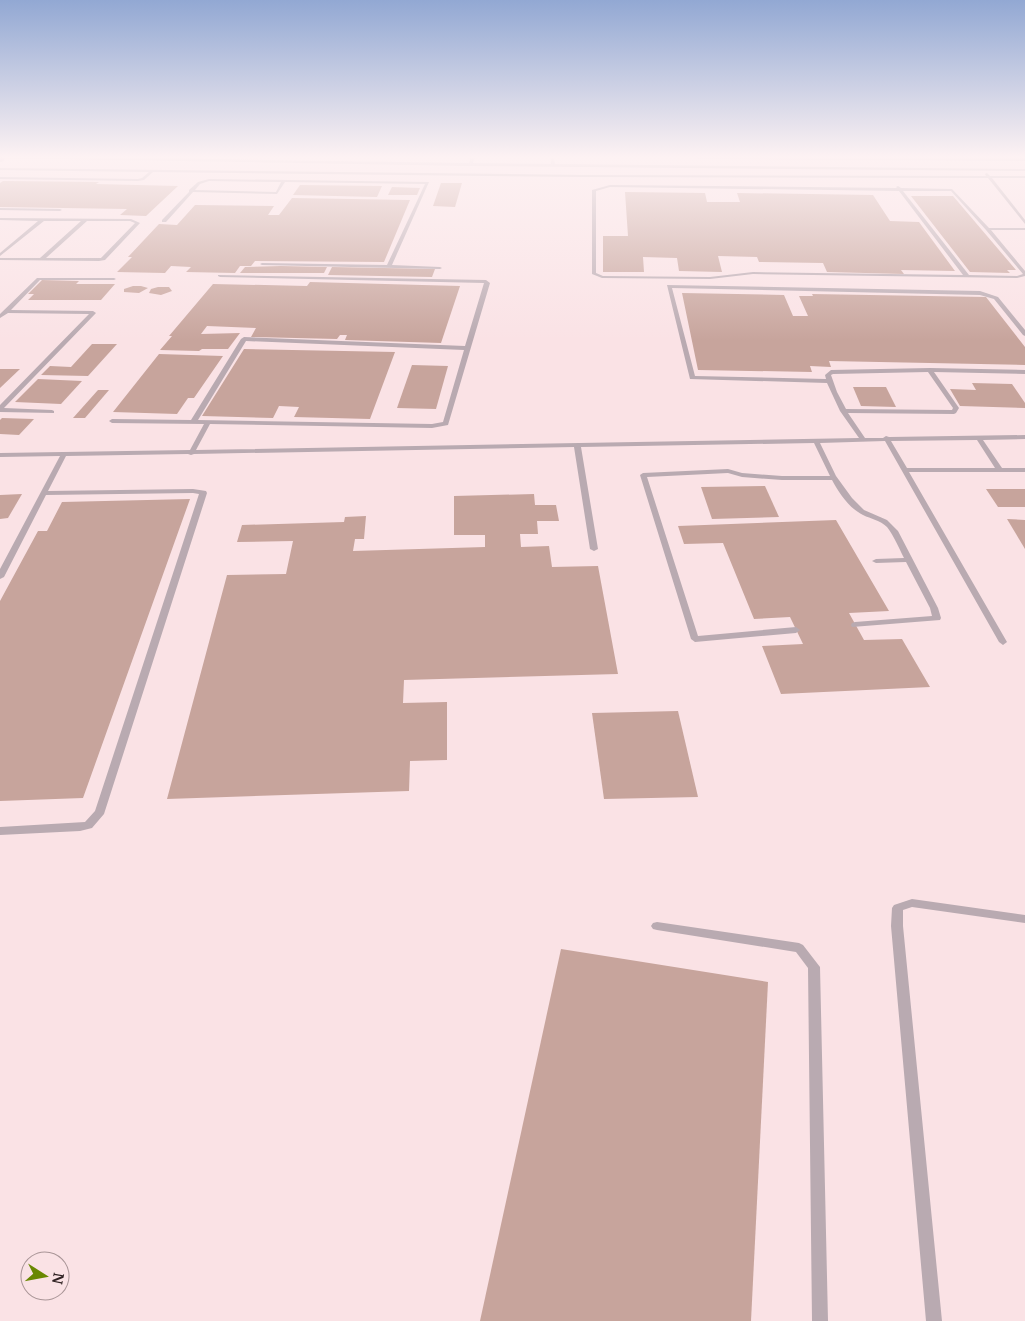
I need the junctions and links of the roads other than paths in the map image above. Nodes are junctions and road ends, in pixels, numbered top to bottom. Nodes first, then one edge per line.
1 (167, 218) edge
2 (412, 218) edge
3 (594, 218) edge
4 (921, 218) edge
5 (978, 218) edge
6 (3, 219) edge
7 (43, 219) junction
8 (85, 220) junction
9 (164, 221) dead end
10 (0, 223) edge
11 (988, 229) junction
12 (1025, 229) edge
13 (0, 255) edge
14 (0, 259) edge
15 (41, 260) junction
16 (262, 264) dead end
17 (389, 266) junction
18 (440, 268) dead end
19 (1025, 274) edge
20 (220, 276) dead end
21 (967, 276) junction
22 (114, 279) dead end
23 (7, 311) junction
24 (0, 316) edge
25 (1025, 334) edge
26 (467, 348) junction
27 (930, 370) junction
28 (1025, 372) edge
29 (829, 381) junction
30 (0, 410) edge
31 (843, 411) junction
32 (52, 412) dead end
33 (112, 421) dead end
34 (193, 423) junction
35 (207, 424) junction
36 (978, 436) junction
37 (1025, 437) edge
38 (886, 438) junction
39 (862, 439) junction
40 (816, 440) junction
41 (577, 445) junction
42 (191, 453) junction
43 (64, 454) junction
44 (0, 455) edge
45 (905, 470) junction
46 (1000, 470) junction
47 (1025, 470) edge
48 (834, 478) junction
49 (44, 493) junction
50 (594, 550) dead end
51 (908, 560) junction
52 (876, 561) dead end
53 (0, 577) edge
54 (855, 625) dead end
55 (796, 630) dead end
56 (1003, 642) dead end
57 (0, 831) edge
58 (1025, 919) edge
59 (657, 926) dead end
60 (820, 1321) edge
61 (934, 1321) edge

1 - 9 lane
2 - 17 lane
3 - 21 lane
4 - 21 lane
5 - 11 lane
6 - 7 lane
6 - 10 lane
7 - 8 lane
7 - 13 lane
8 - 15 lane
8 - 15 lane
11 - 12 lane
11 - 19 lane
14 - 15 lane
16 - 17 lane
17 - 18 lane
19 - 21 lane
20 - 26 lane
22 - 23 lane
23 - 24 lane
23 - 30 lane
25 - 29 lane
26 - 34 lane
26 - 35 lane
27 - 28 lane
27 - 29 lane
27 - 31 lane
29 - 31 lane
30 - 32 lane
31 - 39 lane
33 - 34 lane
34 - 35 lane
35 - 42 lane
36 - 37 lane
36 - 38 lane
36 - 46 lane
38 - 39 lane
38 - 45 lane
39 - 40 lane
40 - 41 lane
40 - 48 lane
41 - 42 lane
41 - 50 lane
42 - 43 lane
43 - 44 lane
43 - 49 lane
45 - 46 lane
45 - 56 lane
46 - 47 lane
48 - 51 lane
48 - 55 lane
49 - 53 lane
49 - 57 lane
51 - 52 lane
51 - 54 lane
58 - 61 lane
59 - 60 lane

